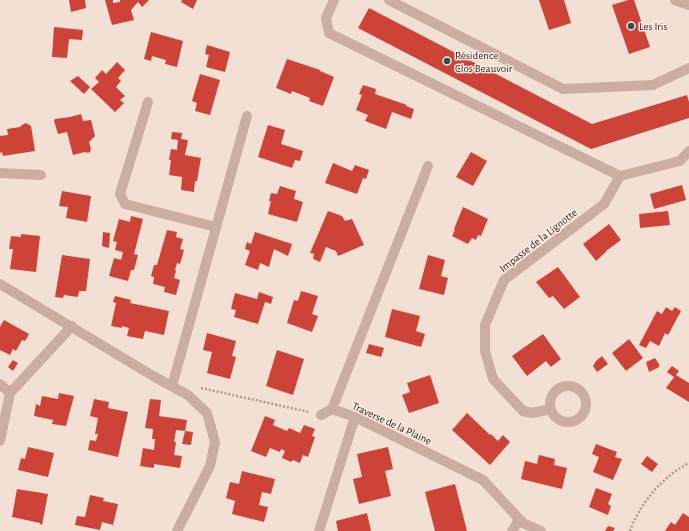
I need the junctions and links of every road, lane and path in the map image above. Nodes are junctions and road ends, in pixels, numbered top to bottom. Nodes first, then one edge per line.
1 (334, 0) edge
2 (389, 0) edge
3 (675, 0) edge
4 (689, 5) edge
5 (689, 68) edge
6 (148, 102) dead end
7 (247, 116) dead end
8 (689, 151) edge
9 (428, 166) dead end
10 (0, 173) edge
11 (41, 175) dead end
12 (620, 176) junction
13 (216, 227) junction
14 (0, 284) edge
15 (72, 326) junction
16 (0, 384) edge
17 (172, 386) junction
18 (10, 393) junction
19 (188, 395) junction
20 (332, 409) junction
21 (551, 409) dead end
22 (321, 415) joint
23 (355, 417) junction
24 (0, 441) edge
25 (689, 463) edge
26 (519, 520) junction
27 (177, 531) edge
28 (319, 531) edge
29 (512, 531) edge
30 (541, 531) edge
31 (630, 531) edge

1 - 12 street
2 - 5 street
3 - 4 street
6 - 13 street
7 - 13 street
8 - 12 street
9 - 20 street
10 - 11 street
12 - 21 street, Impasse de la Lignotte
13 - 17 street
14 - 15 street
15 - 17 street
15 - 18 street
16 - 18 street
17 - 19 street
18 - 24 street
19 - 22 path
19 - 27 street
20 - 22 street
20 - 23 street, Traverse de la Plaine
23 - 26 street, Traverse de la Plaine
23 - 28 street
25 - 31 path
26 - 29 street
26 - 30 street, Traverse de la Plaine

